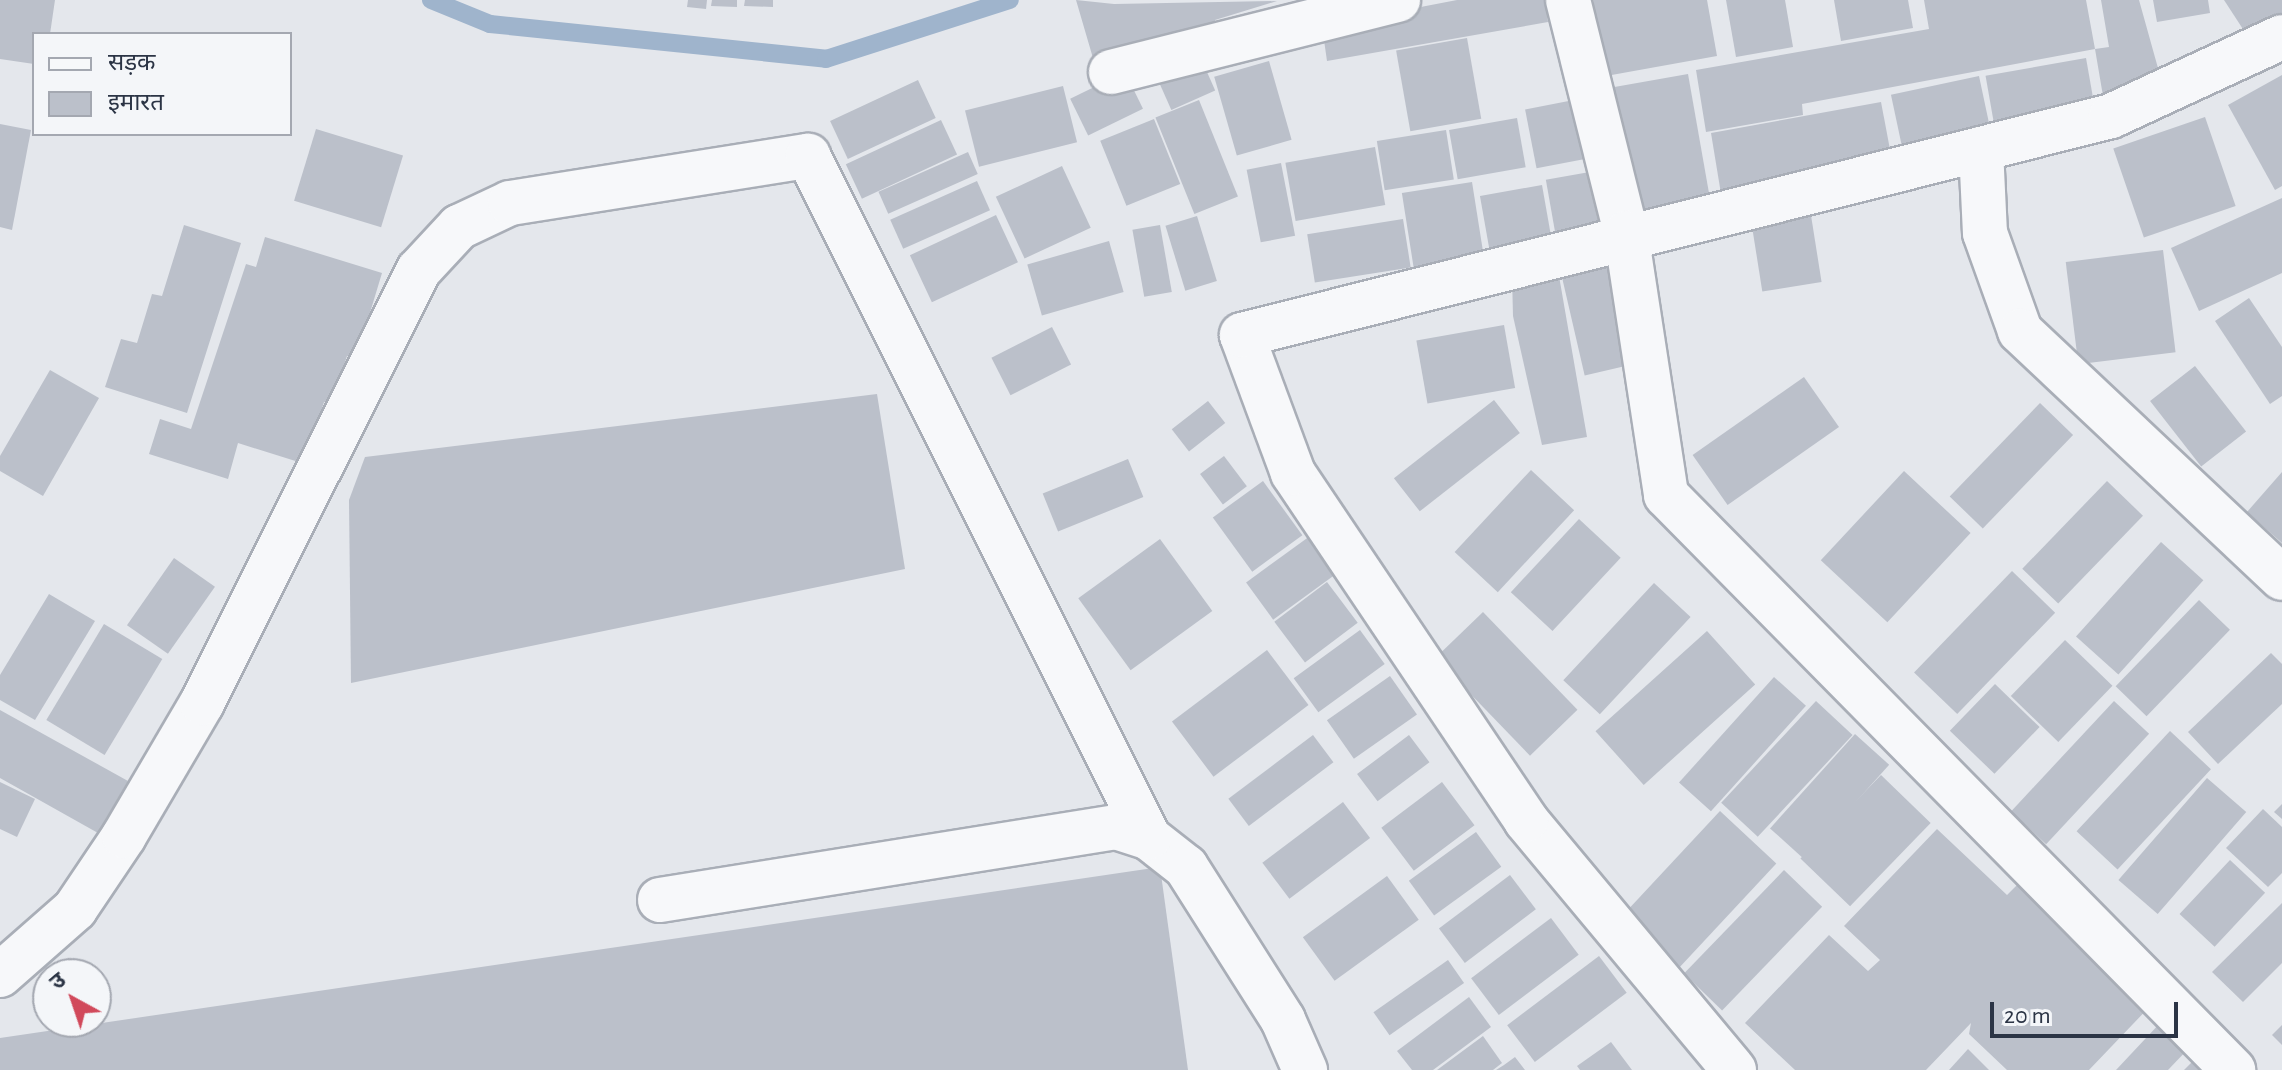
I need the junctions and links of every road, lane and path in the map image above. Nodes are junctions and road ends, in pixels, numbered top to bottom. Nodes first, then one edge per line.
1 (1398, 0) edge
2 (1568, 0) edge
3 (2282, 37) edge
4 (1111, 72) dead end
5 (1981, 149) junction
6 (1626, 233) junction
7 (2282, 578) edge
8 (1149, 838) junction
9 (660, 900) dead end
10 (0, 975) edge
11 (1305, 1070) edge
12 (1734, 1070) edge
13 (2233, 1070) edge

1 - 4 street
2 - 6 street
3 - 5 street
5 - 6 street
5 - 7 street
6 - 12 street
6 - 13 street
8 - 9 street
8 - 10 street
8 - 11 street

